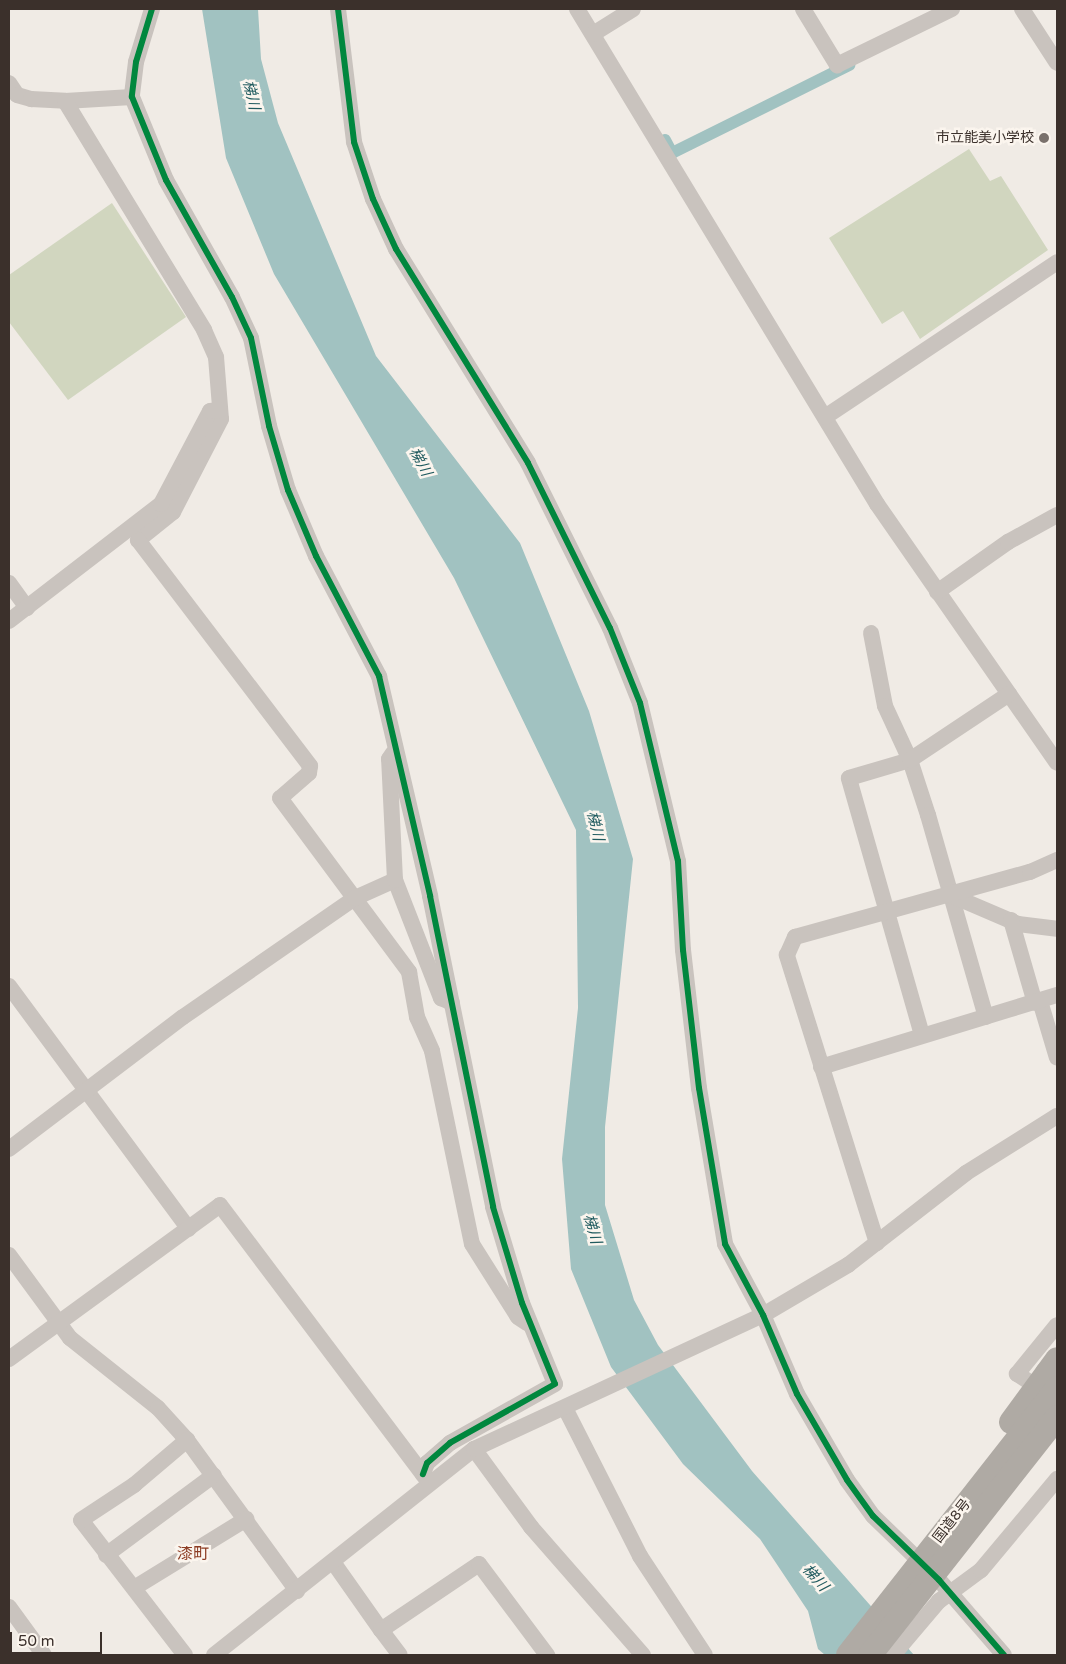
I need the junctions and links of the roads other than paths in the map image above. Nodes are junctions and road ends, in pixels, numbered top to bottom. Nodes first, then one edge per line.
1 (152, 9) edge
2 (338, 9) edge
3 (577, 9) edge
4 (633, 9) edge
5 (804, 9) edge
6 (952, 9) edge
7 (1022, 9) edge
8 (592, 34) junction
9 (1057, 63) edge
10 (9, 83) edge
11 (132, 97) junction
12 (65, 101) junction
13 (1057, 262) edge
14 (220, 410) junction
15 (824, 416) junction
16 (1057, 514) edge
17 (9, 583) edge
18 (937, 592) junction
19 (27, 608) junction
20 (9, 621) edge
21 (871, 632) dead end
22 (1009, 694) junction
23 (1051, 744) edge
24 (396, 748) junction
25 (910, 760) junction
26 (1057, 763) edge
27 (1057, 860) edge
28 (395, 880) junction
29 (948, 894) junction
30 (355, 898) junction
31 (888, 910) junction
32 (1011, 920) junction
33 (1057, 929) edge
34 (9, 986) edge
35 (1057, 995) edge
36 (1038, 1002) junction
37 (452, 1003) junction
38 (986, 1018) junction
39 (922, 1036) junction
40 (1057, 1058) edge
41 (821, 1067) junction
42 (86, 1092) junction
43 (1057, 1116) edge
44 (9, 1149) edge
45 (189, 1229) junction
46 (877, 1243) junction
47 (9, 1255) edge
48 (759, 1317) junction
49 (58, 1323) junction
50 (530, 1325) junction
51 (1057, 1325) edge
52 (9, 1359) edge
53 (1048, 1376) edge
54 (569, 1405) junction
55 (1057, 1417) edge
56 (187, 1440) junction
57 (1057, 1442) edge
58 (474, 1448) junction
59 (214, 1476) junction
60 (426, 1479) junction
61 (1057, 1479) edge
62 (246, 1519) junction
63 (106, 1555) junction
64 (333, 1562) junction
65 (134, 1588) junction
66 (297, 1591) junction
67 (897, 1606) junction
68 (9, 1607) edge
69 (381, 1630) junction
70 (44, 1655) edge
71 (185, 1655) edge
72 (214, 1655) edge
73 (400, 1655) edge
74 (547, 1655) edge
75 (643, 1655) edge
76 (705, 1655) edge
77 (848, 1655) edge
78 (870, 1655) edge
79 (893, 1655) edge
80 (1004, 1655) edge

1 - 11 street
2 - 48 street
3 - 8 street
4 - 8 street
5 - 6 street
7 - 9 street
8 - 15 street
10 - 12 street
11 - 12 street
11 - 24 street
12 - 14 street
13 - 15 street
14 - 19 street
14 - 30 street
15 - 18 street
16 - 18 street
17 - 19 street
18 - 22 street
19 - 20 street
21 - 25 street
22 - 23 street
22 - 25 street
23 - 26 street
24 - 28 street
24 - 37 street
25 - 29 street
25 - 31 street
27 - 29 street
28 - 30 street
28 - 37 street
29 - 31 street
29 - 32 street
29 - 38 street
30 - 42 street
30 - 50 street
31 - 39 street
31 - 41 street
32 - 33 street
32 - 36 street
34 - 42 street
35 - 36 street
36 - 38 street
36 - 40 street
37 - 50 street
38 - 39 street
39 - 41 street
41 - 46 street
42 - 44 street
42 - 45 street
43 - 46 street
45 - 49 street
45 - 60 street
46 - 48 street
47 - 49 street
48 - 54 street
48 - 80 street
49 - 52 street
49 - 56 street
50 - 60 street
51 - 53 street
53 - 67 highway, bridge
54 - 58 street
54 - 76 street
55 - 67 highway, 国道8号, bridge
56 - 59 street
56 - 63 street
57 - 67 highway, bridge
58 - 60 street
58 - 75 street
59 - 62 street
59 - 63 street
60 - 64 street
61 - 79 street, bridge
62 - 65 street
62 - 66 street
63 - 65 street
64 - 66 street
64 - 69 street
65 - 71 street
66 - 72 street
67 - 77 highway, 国道8号, bridge
67 - 78 highway, 国道8号, bridge
68 - 70 street
69 - 73 street
69 - 74 street

